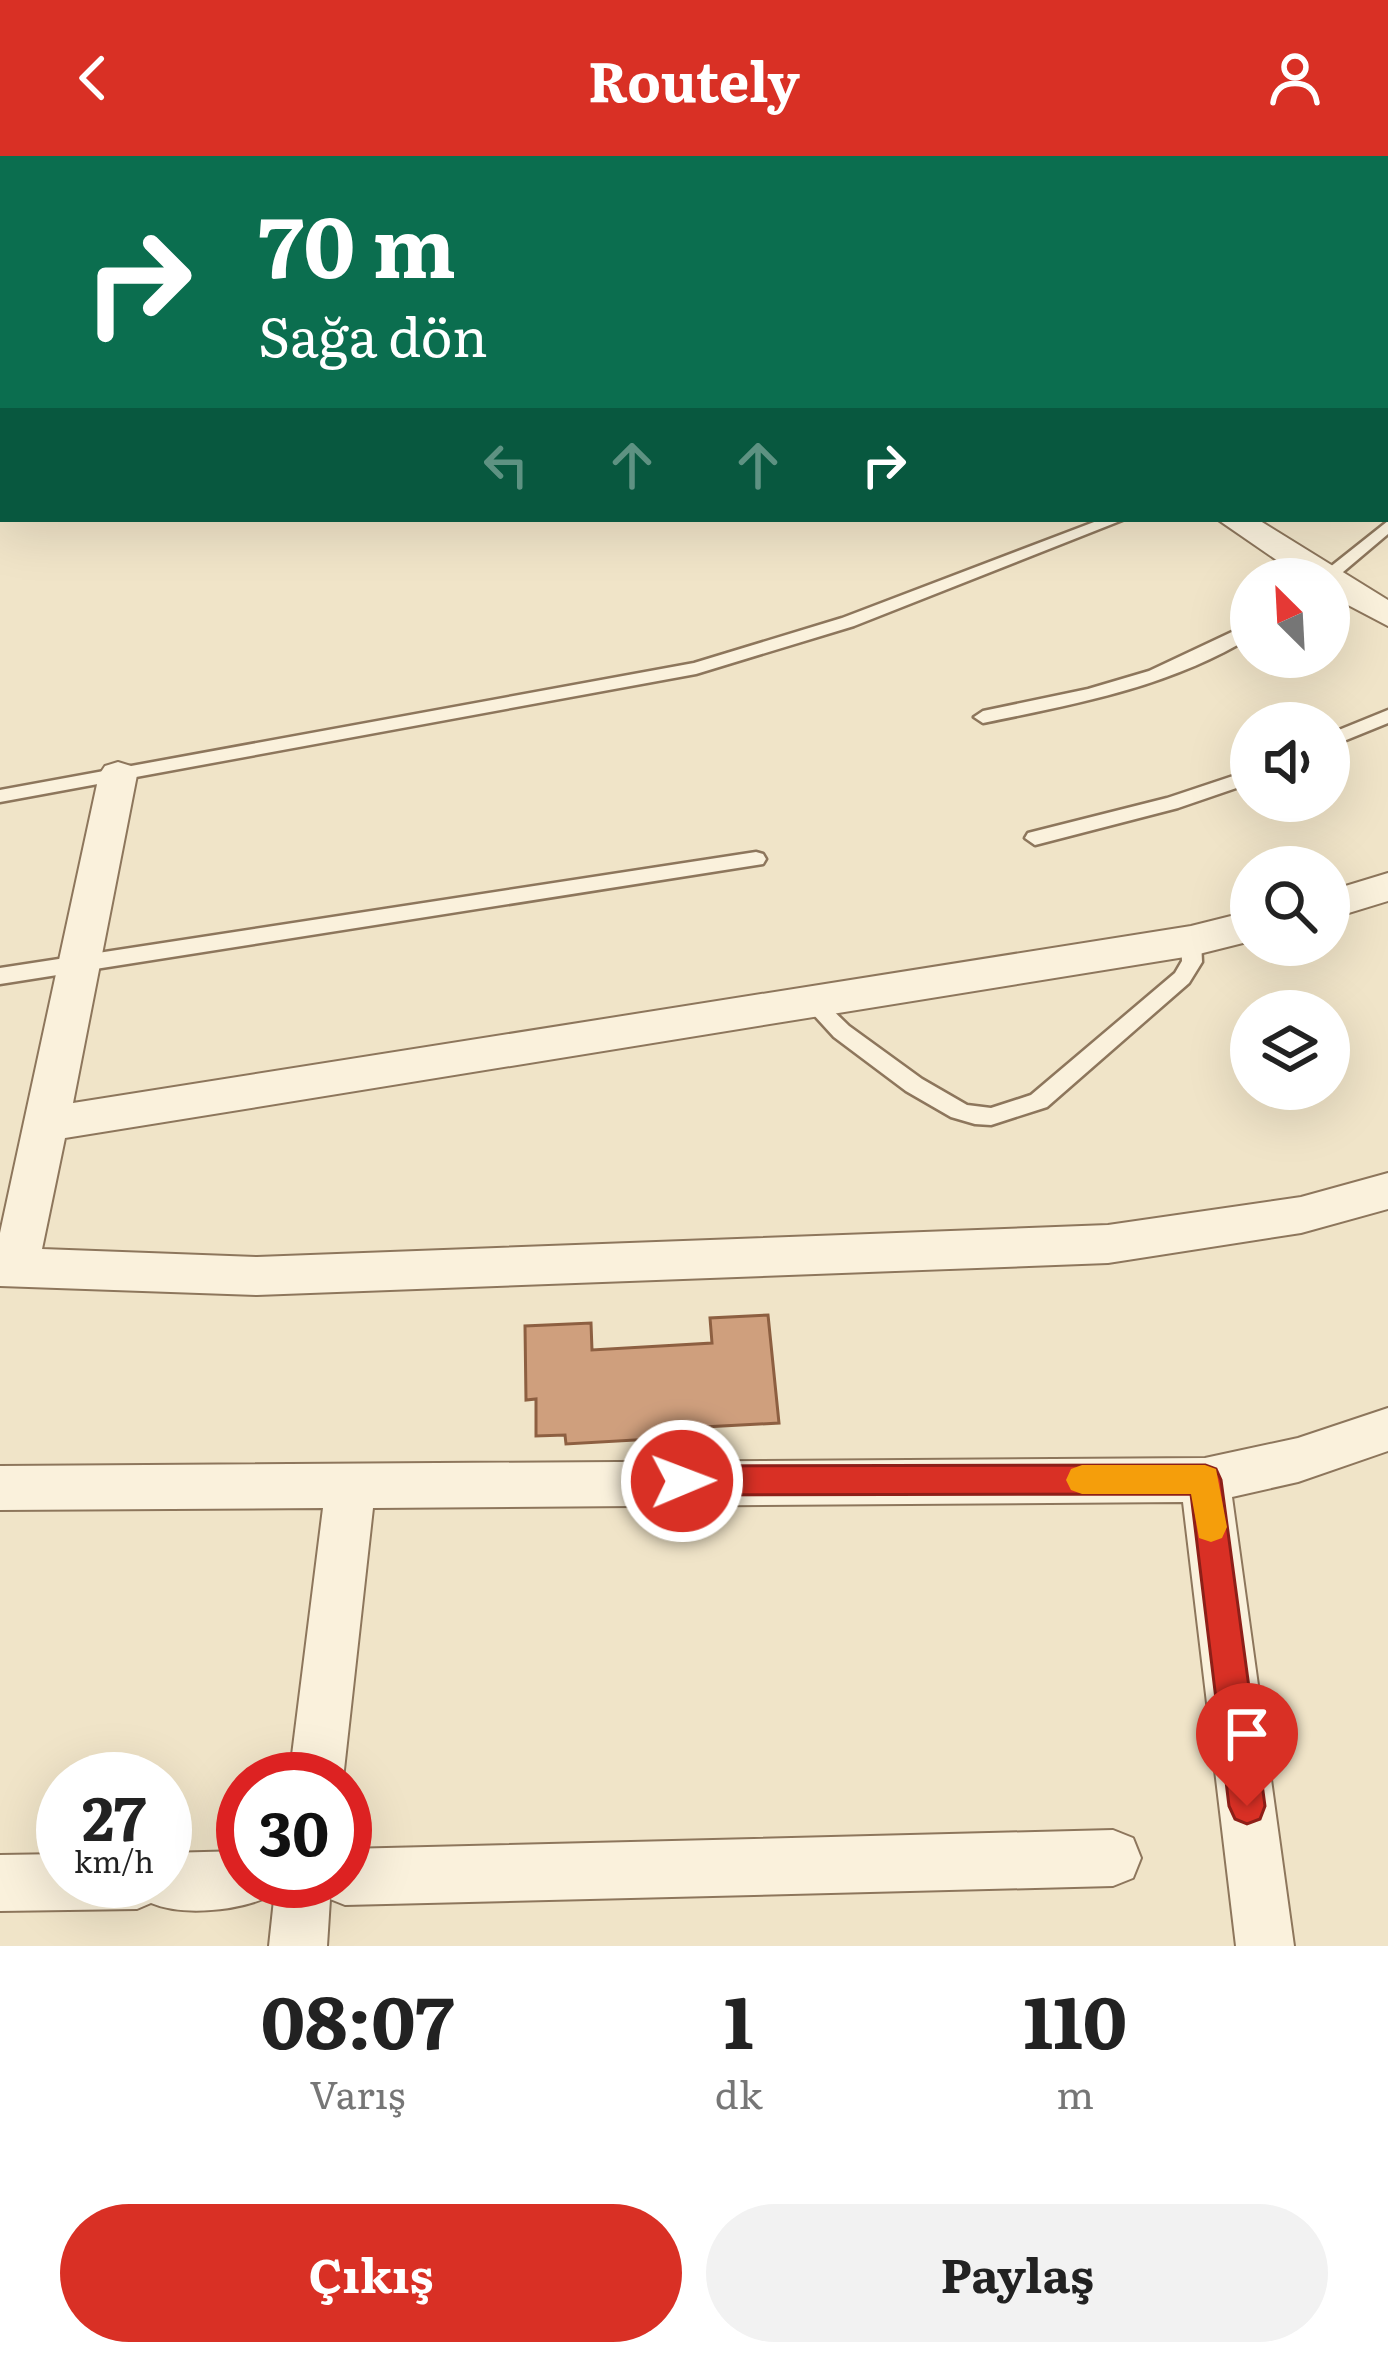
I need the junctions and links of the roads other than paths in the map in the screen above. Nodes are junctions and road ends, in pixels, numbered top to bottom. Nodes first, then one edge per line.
1 (1109, 522) edge
2 (1239, 522) edge
3 (1388, 526) edge
4 (1294, 558) edge
5 (1350, 559) edge
6 (1350, 593) edge
7 (1388, 615) edge
8 (1230, 643) edge
9 (1388, 716) edge
10 (983, 717) dead end
11 (1350, 732) edge
12 (118, 775) junction
13 (1230, 783) edge
14 (0, 796) edge
15 (1034, 838) dead end
16 (756, 859) dead end
17 (1388, 887) edge
18 (1350, 899) edge
19 (1230, 931) edge
20 (1191, 941) junction
21 (82, 964) junction
22 (0, 976) edge
23 (812, 1002) junction
24 (47, 1124) junction
25 (1388, 1191) edge
26 (8, 1267) edge
27 (1388, 1429) edge
28 (1205, 1480) junction
29 (351, 1483) junction
30 (0, 1487) edge
31 (319, 1752) edge
32 (1113, 1858) dead end
33 (372, 1876) edge
34 (36, 1882) edge
35 (0, 1883) edge
36 (302, 1908) edge
37 (298, 1946) edge
38 (1265, 1946) edge

1 - 12 lane
2 - 4 street
3 - 5 lane
6 - 7 street
8 - 10 lane
9 - 11 lane
12 - 14 lane
12 - 21 street
13 - 15 lane
16 - 21 lane
17 - 18 street
19 - 20 street
20 - 23 street
20 - 23 lane
21 - 22 lane
21 - 24 street
23 - 24 street
24 - 26 street
25 - 26 street
27 - 28 street
28 - 29 street
28 - 38 street
29 - 30 street
29 - 31 street
32 - 33 street
34 - 35 street
36 - 37 street

